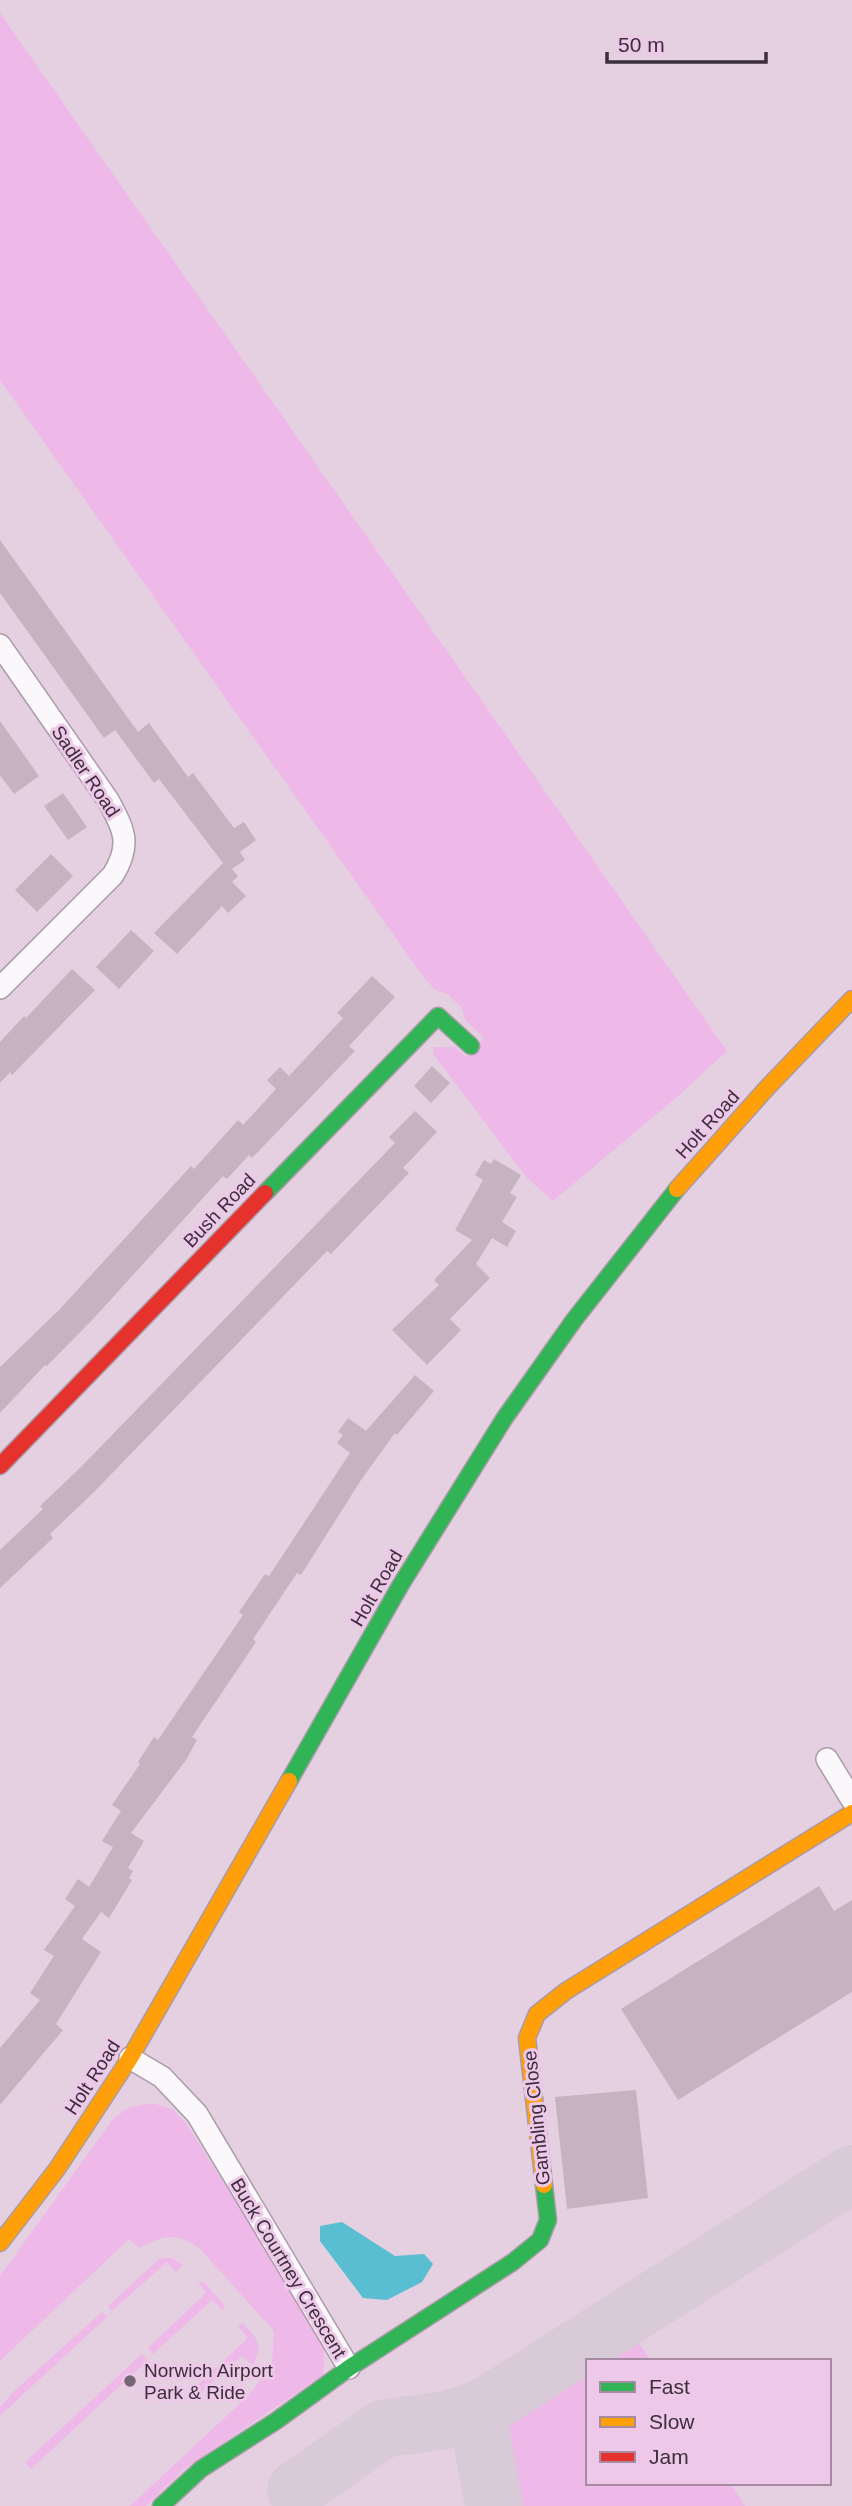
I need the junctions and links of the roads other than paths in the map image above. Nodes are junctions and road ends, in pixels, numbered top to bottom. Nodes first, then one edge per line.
1 (0, 645) edge
2 (0, 988) edge
3 (852, 999) edge
4 (471, 1046) dead end
5 (0, 1466) edge
6 (827, 1759) dead end
7 (852, 1800) edge
8 (852, 1813) edge
9 (130, 2058) junction
10 (0, 2243) edge
11 (349, 2368) junction
12 (161, 2506) edge

1 - 2 street, Sadler Road
3 - 9 main road, Holt Road
4 - 5 main road, Bush Road
6 - 7 street
8 - 11 main road, Gambling Close
9 - 10 main road, Holt Road
9 - 11 street, Buck Courtney Crescent
11 - 12 main road, Buck Courtney Crescent

